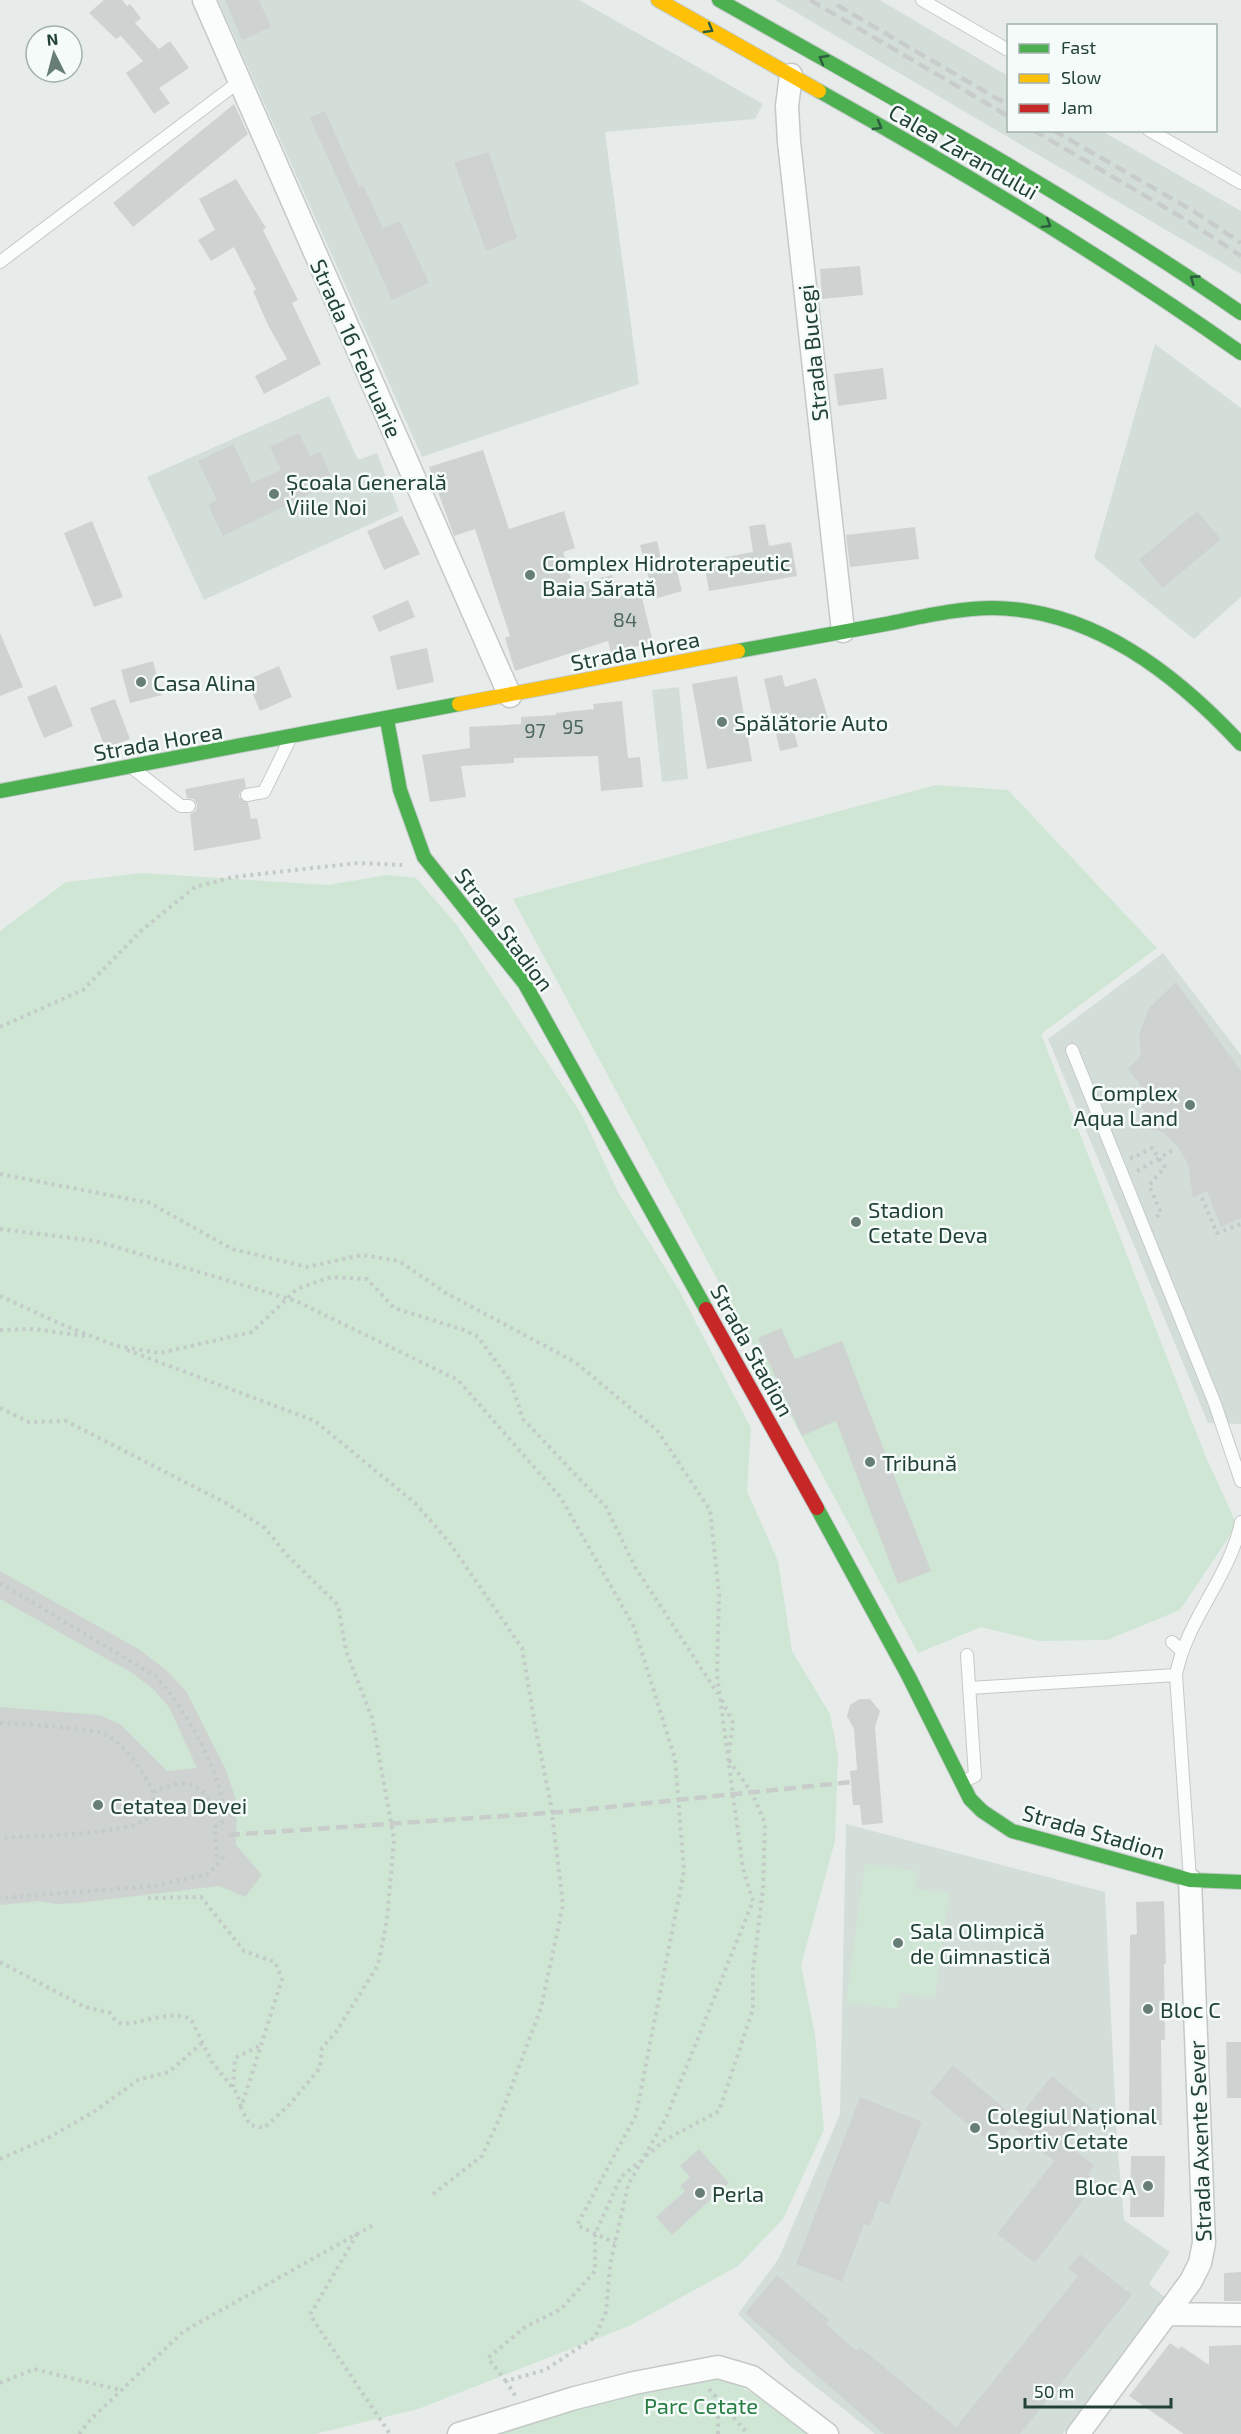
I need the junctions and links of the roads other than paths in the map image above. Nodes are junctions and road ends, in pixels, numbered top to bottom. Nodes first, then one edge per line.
1 (204, 0) edge
2 (658, 0) edge
3 (719, 0) edge
4 (922, 0) edge
5 (1007, 49) edge
6 (791, 75) junction
7 (240, 81) junction
8 (1152, 132) edge
9 (1241, 183) edge
10 (0, 262) edge
11 (1241, 313) edge
12 (1241, 353) edge
13 (843, 631) junction
14 (510, 696) junction
15 (387, 720) junction
16 (1233, 724) edge
17 (291, 738) junction
18 (1241, 744) edge
19 (132, 768) junction
20 (0, 791) edge
21 (247, 795) dead end
22 (189, 806) dead end
23 (1072, 1050) dead end
24 (1241, 1481) edge
25 (1241, 1522) edge
26 (967, 1655) dead end
27 (1176, 1675) junction
28 (969, 1688) junction
29 (961, 1783) junction
30 (1190, 1880) junction
31 (1241, 1882) edge
32 (1166, 2314) junction
33 (1241, 2315) edge
34 (459, 2434) edge
35 (827, 2434) edge
36 (1078, 2434) edge

1 - 7 street, Strada 16 Februarie
2 -> 6 main road, Calea Zarandului
11 -> 3 main road, Calea Zarandului
4 - 5 lane
6 -> 12 main road, Calea Zarandului
6 - 13 street, Strada Bucegi
7 - 10 lane
7 - 14 street, Strada 16 Februarie
8 - 9 lane
13 - 14 main road, Strada Horea
13 - 16 main road, Strada Horea
14 - 15 main road, Strada Horea
15 - 17 main road, Strada Horea
15 - 29 main road, Strada Stadion
16 - 18 main road, Strada Horea
17 - 19 main road, Strada Horea
17 - 21 lane
19 - 20 main road, Strada Horea
19 - 22 lane
23 - 24 lane
25 - 27 lane
26 - 28 lane
27 - 28 lane
27 - 30 lane
28 - 29 lane
29 - 30 main road, Strada Stadion
30 - 31 main road, Strada Stadion
30 - 32 street, Strada Axente Sever
32 - 33 street
32 - 36 street, Strada Axente Sever
34 - 35 street

